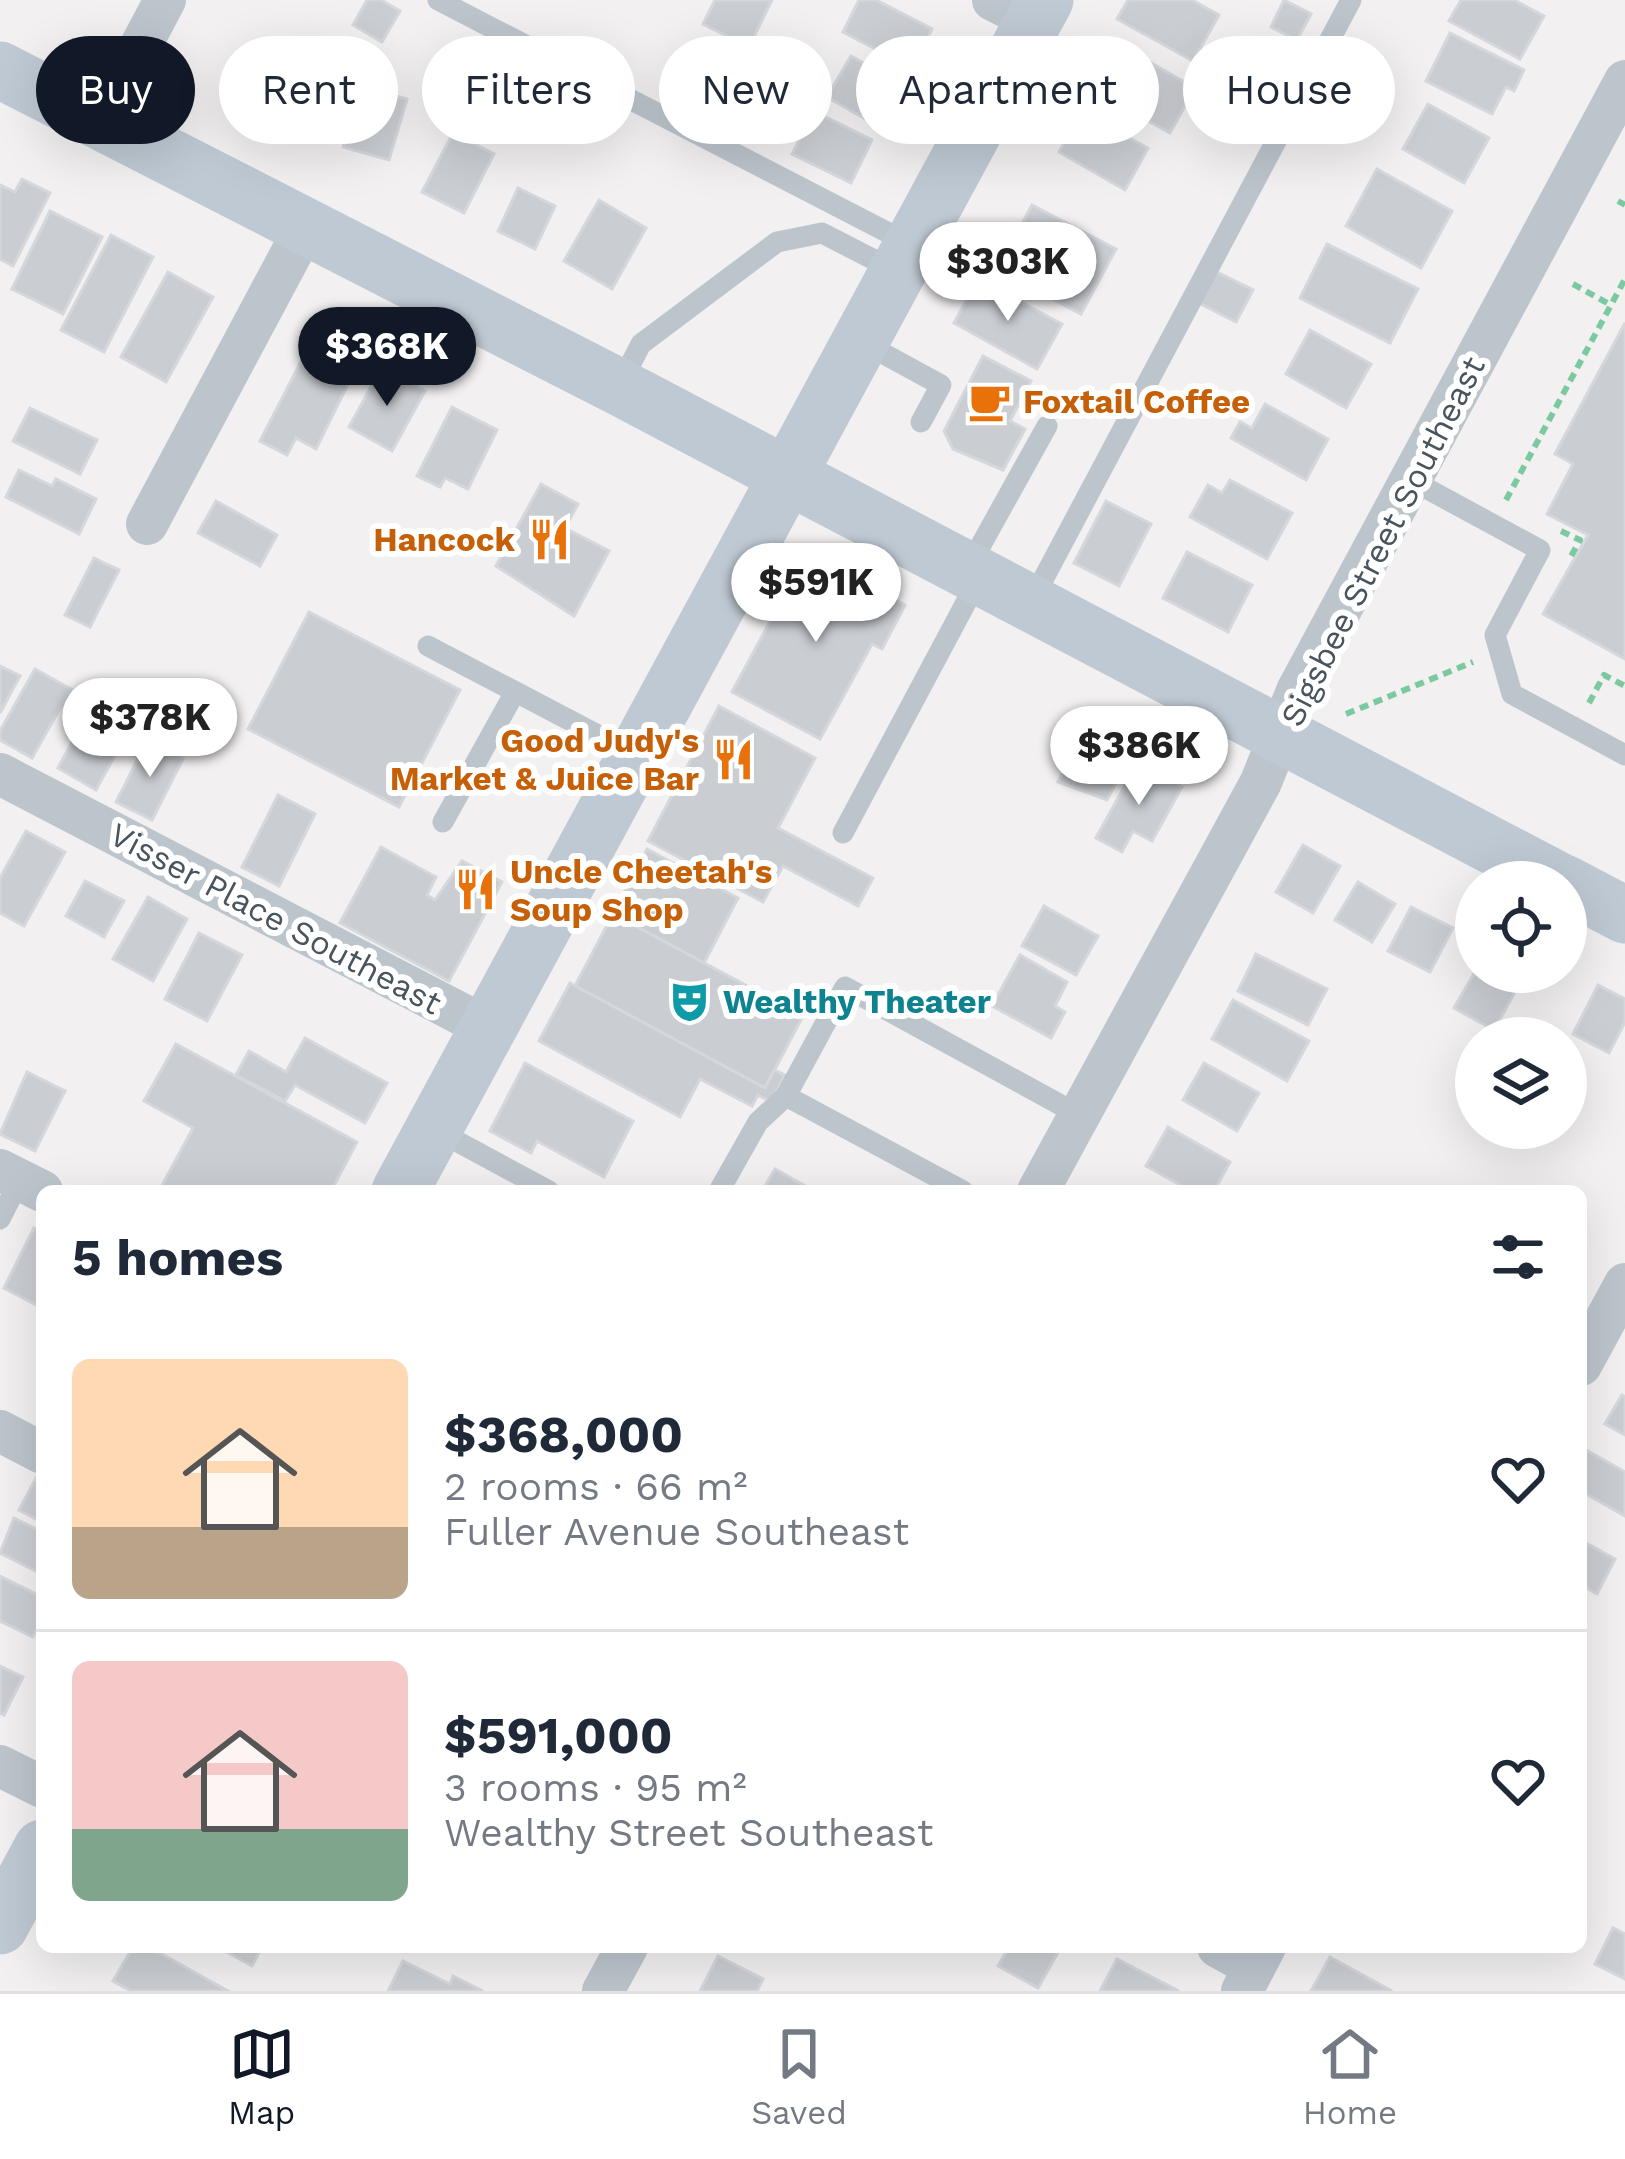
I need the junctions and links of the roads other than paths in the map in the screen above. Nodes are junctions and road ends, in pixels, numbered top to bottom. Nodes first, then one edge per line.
1 (165, 0) edge
2 (438, 0) edge
3 (1352, 0) edge
4 (1024, 7) edge
5 (146, 36) edge
6 (0, 70) edge
7 (1625, 81) edge
8 (36, 88) edge
9 (146, 144) edge
10 (306, 226) junction
11 (906, 259) junction
12 (861, 342) junction
13 (619, 387) junction
14 (921, 422) dead end
15 (1047, 426) dead end
16 (788, 477) junction
17 (1411, 480) junction
18 (147, 524) dead end
19 (973, 574) junction
20 (1030, 604) junction
21 (428, 646) dead end
22 (515, 692) junction
23 (1280, 736) junction
24 (634, 755) junction
25 (1625, 755) edge
26 (0, 773) edge
27 (443, 821) dead end
28 (842, 833) dead end
29 (1521, 861) edge
30 (1587, 895) edge
31 (1625, 915) edge
32 (488, 1028) junction
33 (786, 1096) junction
34 (1078, 1114) junction
35 (434, 1128) junction
36 (21, 1180) edge
37 (403, 1185) edge
38 (538, 1185) edge
39 (722, 1185) edge
40 (952, 1185) edge
41 (1041, 1185) edge
42 (0, 1220) edge
43 (1625, 1284) edge
44 (1587, 1354) edge
45 (0, 1431) edge
46 (36, 1450) edge
47 (0, 1766) edge
48 (36, 1784) edge
49 (36, 1859) edge
50 (0, 1926) edge
51 (623, 1953) edge
52 (603, 1991) edge

1 - 5 street
2 - 11 lane
3 - 20 lane
4 - 11 main road
6 - 8 main road
7 - 17 street, Sigsbee Street Southeast
9 - 10 main road
10 - 13 main road
10 - 18 street
11 - 12 main road
11 - 13 lane
12 - 14 lane
12 - 16 main road
13 - 16 main road
15 - 19 lane
16 - 19 main road
16 - 24 main road
17 - 23 street, Sigsbee Street Southeast
17 - 25 lane
19 - 20 main road
19 - 28 lane
20 - 23 main road
21 - 22 lane
22 - 24 lane
22 - 27 lane
23 - 29 main road
23 - 34 street, Sigsbee Street Southeast
24 - 32 main road
26 - 32 street, Visser Place Southeast
30 - 31 main road
32 - 35 main road
33 - 34 lane
33 - 39 lane
33 - 40 lane
34 - 41 street, Sigsbee Street Southeast
35 - 37 main road
35 - 38 lane
36 - 42 lane
43 - 44 street
45 - 46 street
47 - 48 street
49 - 50 main road
51 - 52 street

